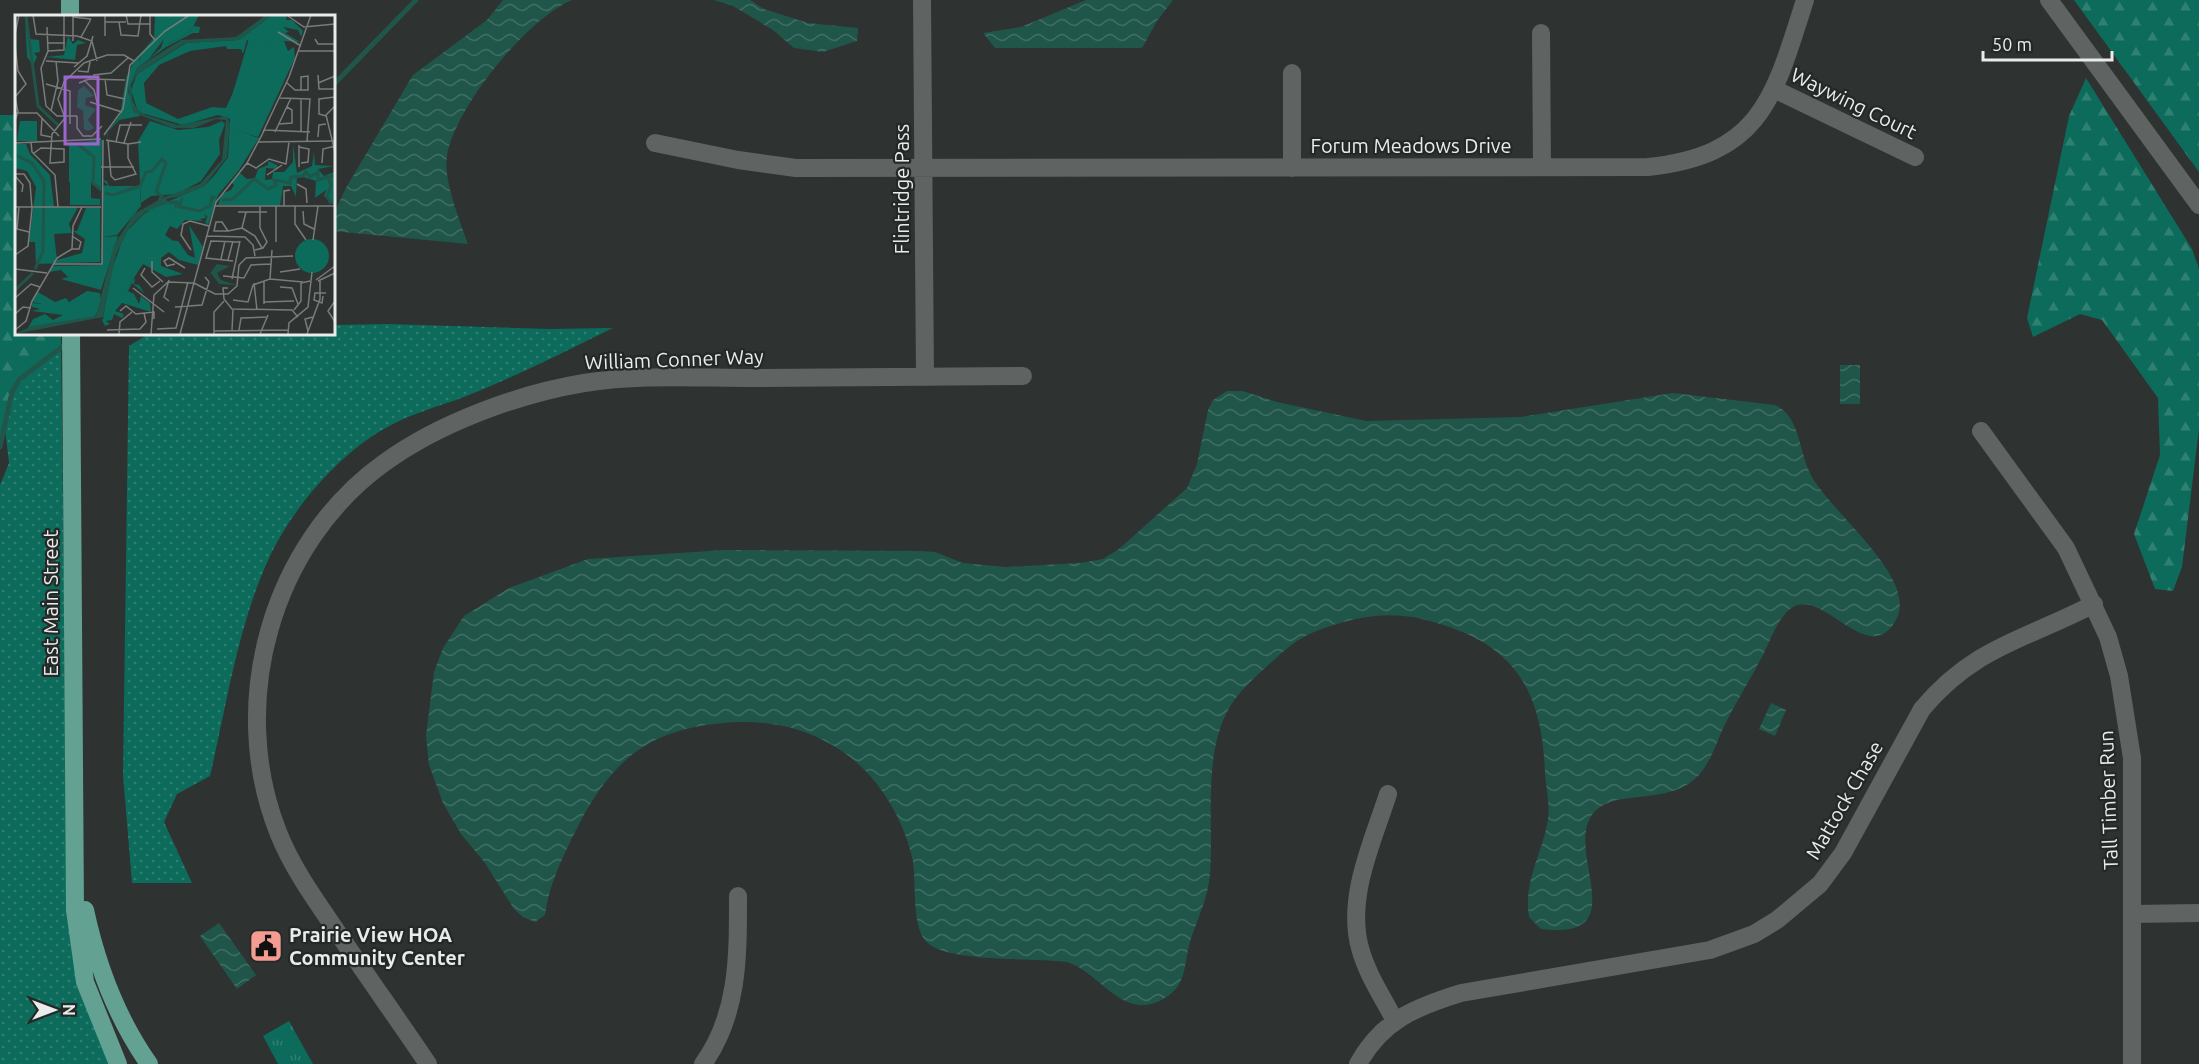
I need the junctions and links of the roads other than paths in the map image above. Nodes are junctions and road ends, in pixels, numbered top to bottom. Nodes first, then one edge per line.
1 (922, 0) edge
2 (1805, 0) edge
3 (2049, 0) edge
4 (1541, 33) dead end
5 (1292, 73) dead end
6 (1774, 89) junction
7 (655, 143) dead end
8 (1916, 157) dead end
9 (1542, 167) junction
10 (923, 168) junction
11 (1292, 168) junction
12 (2199, 205) edge
13 (71, 334) edge
14 (1023, 376) dead end
15 (925, 377) junction
16 (1981, 431) dead end
17 (2094, 604) junction
18 (1388, 794) dead end
19 (76, 874) junction
20 (738, 896) dead end
21 (2133, 914) junction
22 (2199, 914) edge
23 (1395, 1019) junction
24 (118, 1064) edge
25 (149, 1064) edge
26 (428, 1064) edge
27 (702, 1064) edge
28 (1358, 1064) edge
29 (2132, 1064) edge

1 - 10 street, Flintridge Pass
2 - 6 street, Forum Meadows Drive
3 - 12 street
4 - 9 street
5 - 11 street
6 - 8 street, Waywing Court
6 - 9 street, Forum Meadows Drive
7 - 10 street, Forum Meadows Drive
9 - 11 street, Forum Meadows Drive
10 - 11 street, Forum Meadows Drive
10 - 15 street, Flintridge Pass
13 - 19 main road, East Main Street
14 - 15 street, William Conner Way
15 - 26 street, William Conner Way
16 - 17 street, Tall Timber Run
17 - 21 street, Tall Timber Run
17 - 23 street, Mattock Chase
18 - 23 street
19 - 24 main road, East Main Street
19 - 25 main road, East Main Street
20 - 27 street
21 - 22 street
21 - 29 street, Tall Timber Run
23 - 28 street

